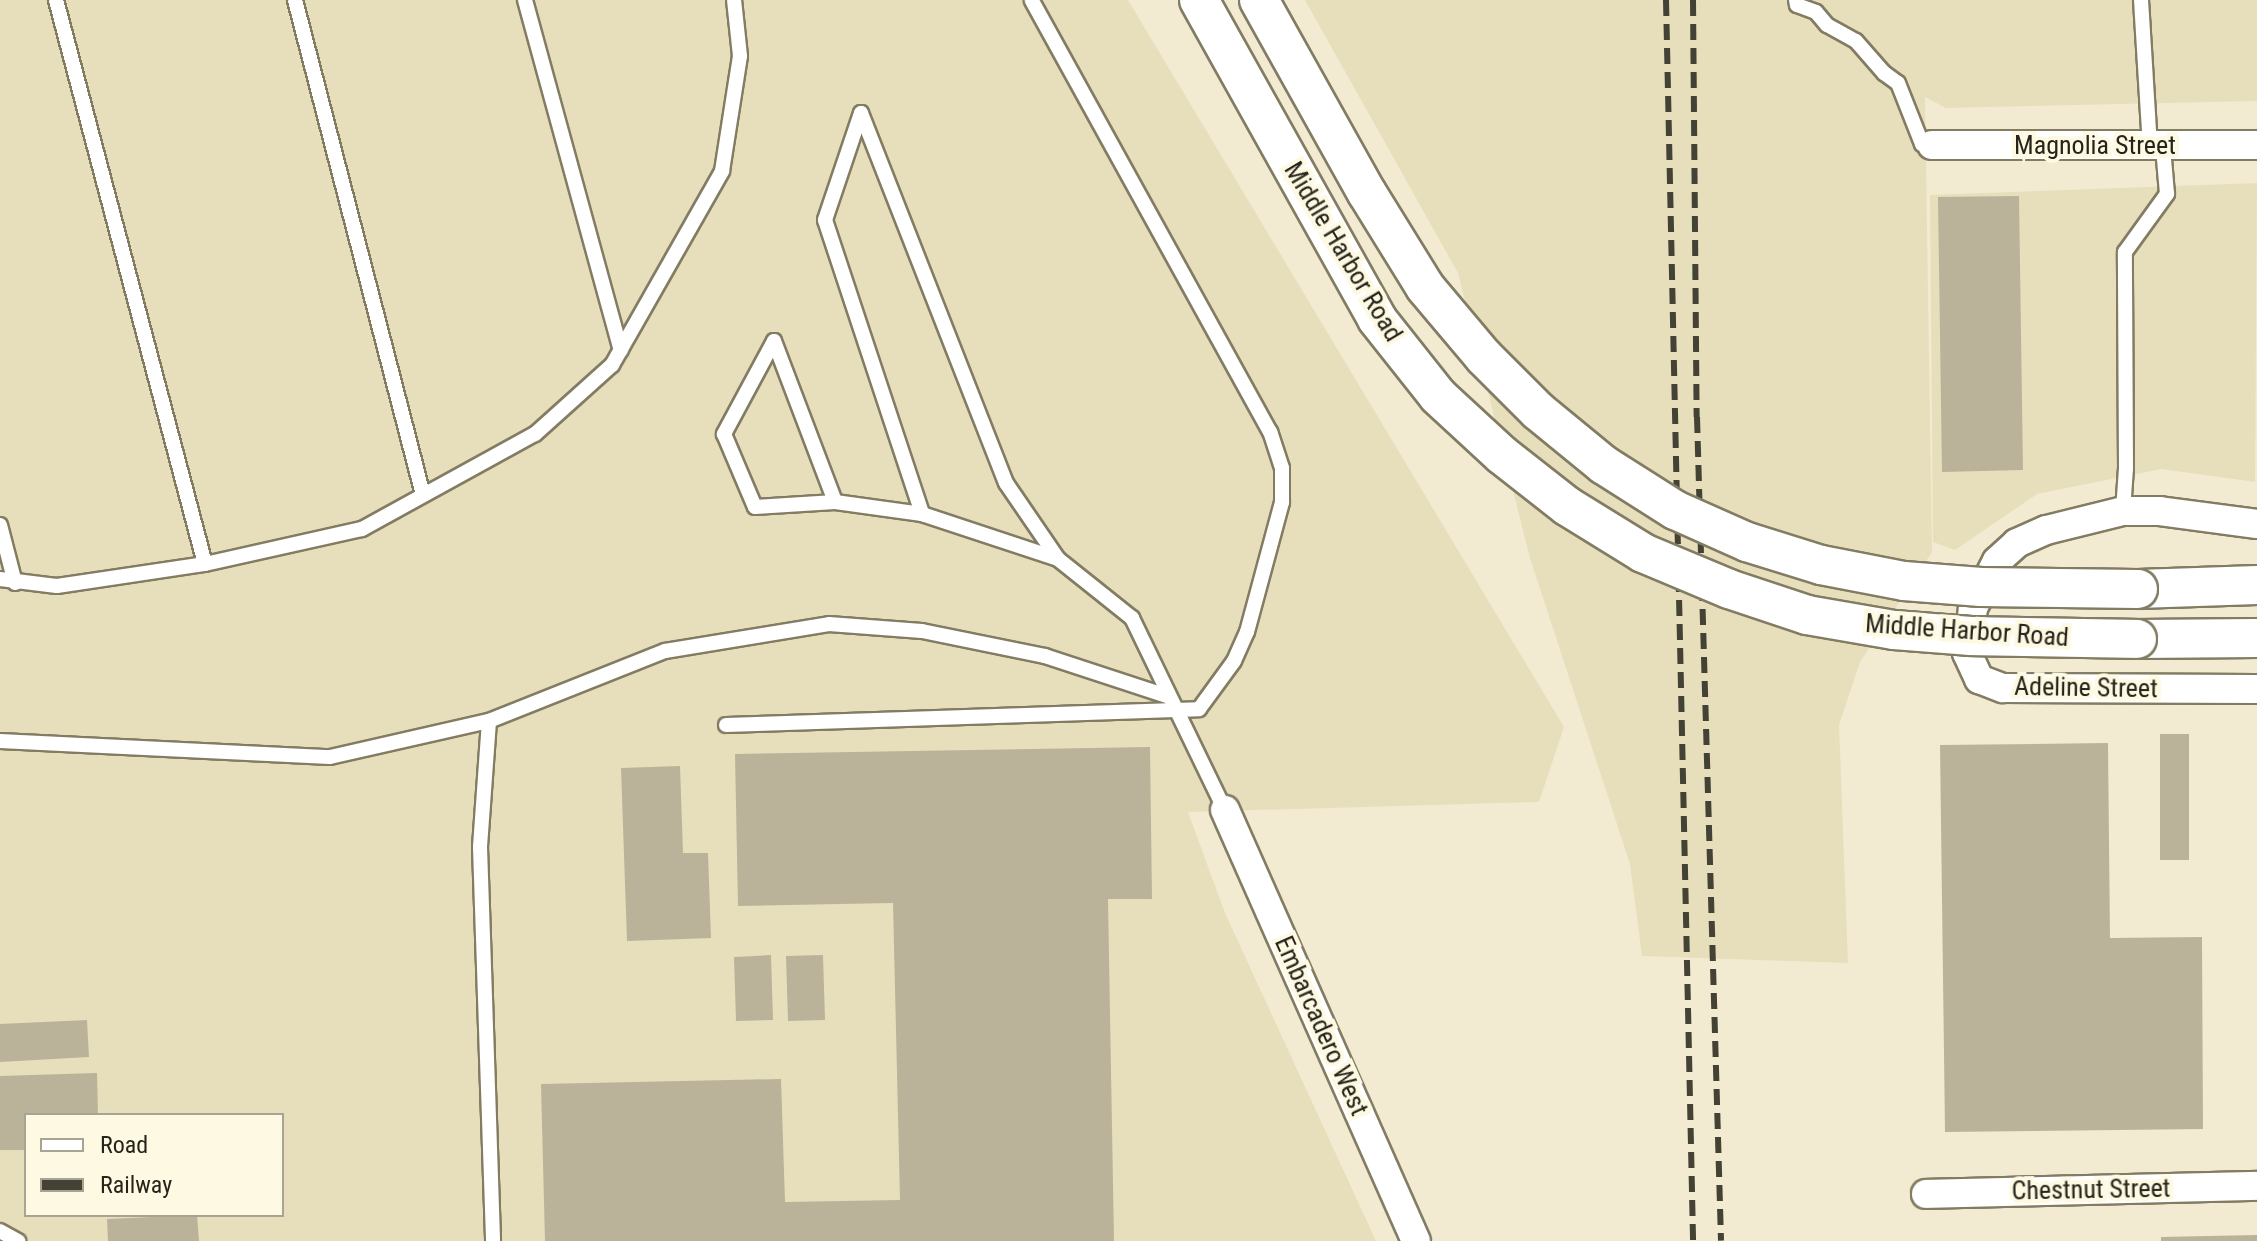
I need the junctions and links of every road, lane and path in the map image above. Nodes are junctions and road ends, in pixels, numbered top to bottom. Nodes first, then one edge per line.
1 (56, 0) edge
2 (295, 0) edge
3 (525, 0) edge
4 (734, 0) edge
5 (1032, 0) edge
6 (1199, 0) edge
7 (1259, 0) edge
8 (1796, 0) edge
9 (2141, 0) edge
10 (1932, 145) joint
11 (2257, 145) edge
12 (2157, 147) junction
13 (621, 350) junction
14 (423, 495) junction
15 (835, 502) junction
16 (2123, 511) junction
17 (922, 514) junction
18 (2257, 524) edge
19 (0, 525) edge
20 (1058, 559) junction
21 (205, 564) junction
22 (7, 581) edge
23 (2257, 585) edge
24 (2257, 638) edge
25 (2257, 689) edge
26 (1167, 696) junction
27 (1179, 712) junction
28 (489, 721) junction
29 (726, 725) dead end
30 (0, 741) edge
31 (1225, 810) joint
32 (2257, 1186) edge
33 (1926, 1194) dead end
34 (0, 1231) edge
35 (18, 1241) edge
36 (493, 1241) edge
37 (1416, 1241) edge

1 - 21 lane
2 - 14 lane
3 - 13 lane
4 - 13 lane
5 - 27 lane
6 - 24 main road, Middle Harbor Road, bridge
7 - 23 main road, Middle Harbor Road, bridge
8 - 10 lane
9 - 12 lane
10 - 12 street, Magnolia Street
11 - 12 street, Magnolia Street
12 - 16 lane
13 - 14 lane
14 - 21 lane
15 - 15 lane
15 - 17 lane
16 - 18 street, Adeline Street
16 - 25 street, Adeline Street
17 - 20 lane
17 - 20 lane
19 - 22 lane
20 - 26 lane
21 - 22 lane
26 - 27 lane
26 - 28 lane
27 - 29 lane
27 - 31 lane
28 - 30 lane
28 - 36 lane
31 - 37 street, Embarcadero West
32 - 33 street, Chestnut Street
34 - 35 lane

